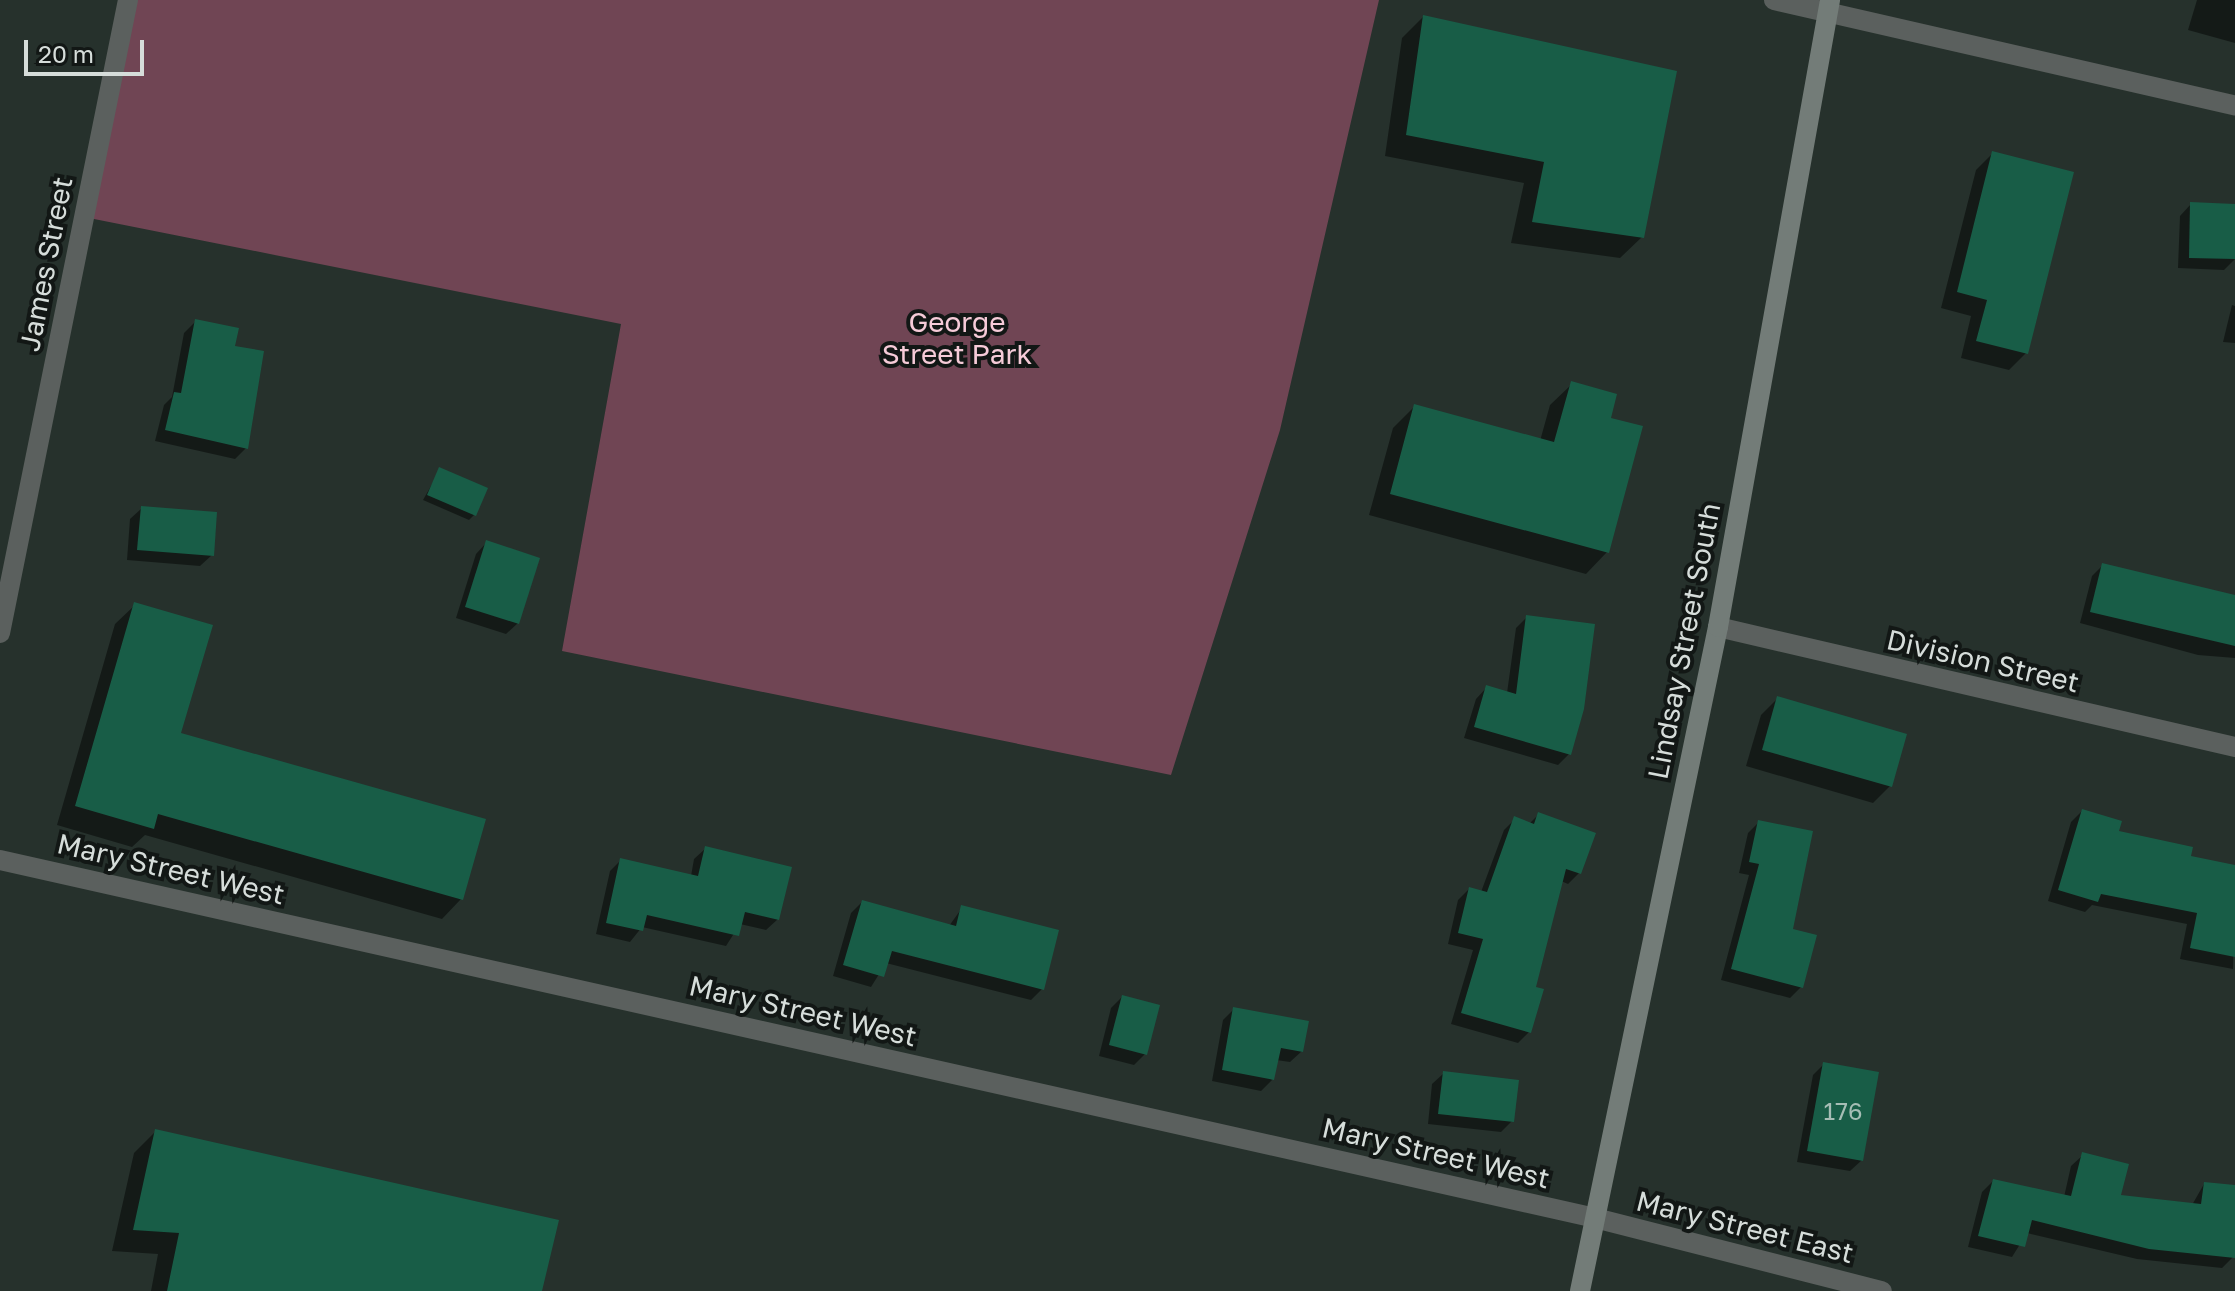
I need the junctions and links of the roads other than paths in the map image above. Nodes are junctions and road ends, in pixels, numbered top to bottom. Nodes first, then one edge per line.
1 (128, 0) edge
2 (1774, 0) edge
3 (1829, 6) edge
4 (2235, 106) edge
5 (1718, 627) junction
6 (0, 633) edge
7 (2235, 747) edge
8 (0, 860) edge
9 (1595, 1218) junction
10 (1580, 1291) edge
11 (1882, 1291) edge

1 - 6 street, James Street
2 - 3 street
3 - 4 street
3 - 5 main road, Lindsay Street South
5 - 7 street, Division Street
5 - 9 main road, Lindsay Street South
8 - 9 street, Mary Street West
9 - 10 main road, Lindsay Street South
9 - 11 street, Mary Street East

